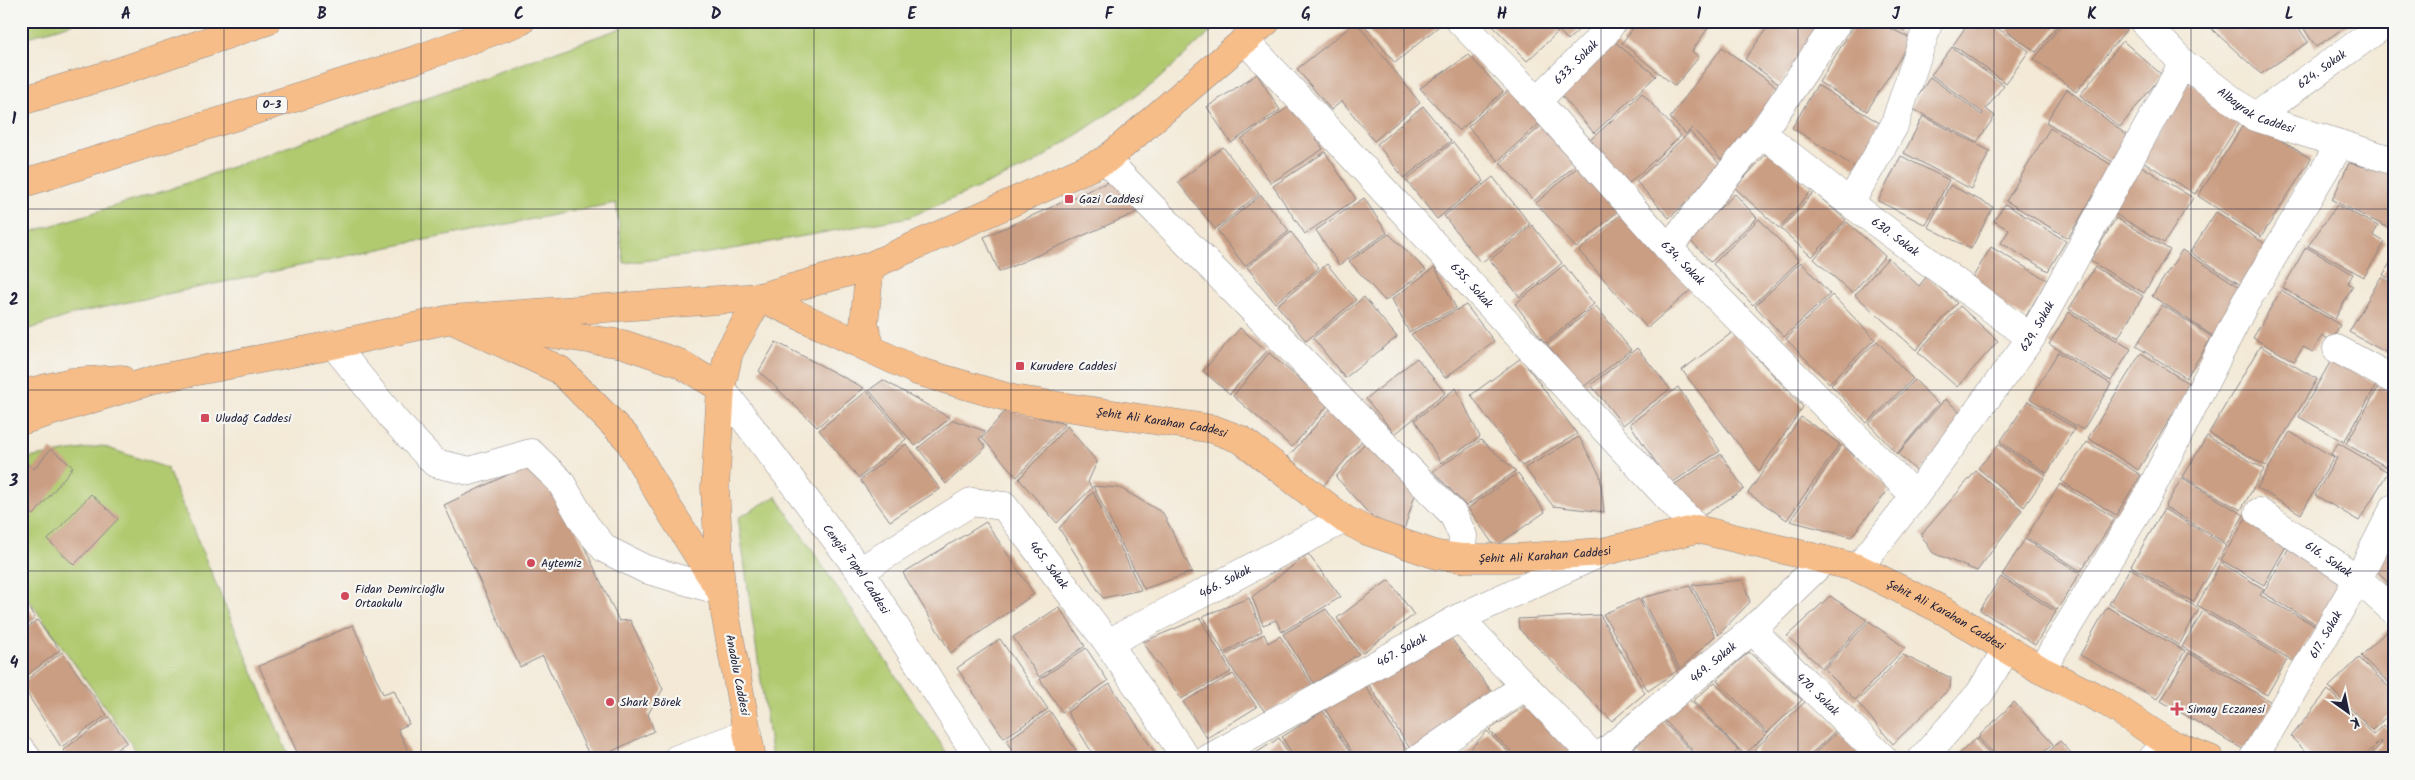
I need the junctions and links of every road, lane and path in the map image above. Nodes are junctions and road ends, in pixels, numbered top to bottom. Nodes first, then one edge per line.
1 (267, 21) edge
2 (521, 21) edge
3 (1267, 21) edge
4 (1460, 21) edge
5 (1613, 21) edge
6 (1838, 21) edge
7 (1929, 21) edge
8 (2143, 21) edge
9 (2389, 21) edge
10 (1245, 40) junction
11 (2183, 63) junction
12 (21, 100) edge
13 (1537, 101) junction
14 (2255, 117) junction
15 (1762, 133) junction
16 (2340, 144) junction
17 (1106, 160) junction
18 (2394, 161) edge
19 (21, 184) edge
20 (1850, 203) junction
21 (1668, 248) junction
22 (870, 266) junction
23 (760, 297) junction
24 (451, 319) junction
25 (2031, 338) junction
26 (333, 344) junction
27 (871, 348) junction
28 (2337, 350) dead end
29 (160, 378) junction
30 (2394, 380) edge
31 (721, 388) junction
32 (21, 394) edge
33 (21, 421) edge
34 (1915, 496) junction
35 (2394, 508) edge
36 (2259, 512) dead end
37 (1344, 519) junction
38 (1697, 529) junction
39 (1602, 552) junction
40 (1461, 558) junction
41 (1824, 560) junction
42 (1858, 568) junction
43 (860, 571) junction
44 (2358, 580) junction
45 (721, 591) junction
46 (2394, 611) edge
47 (1459, 618) junction
48 (1752, 630) junction
49 (1108, 644) junction
50 (2006, 650) junction
51 (2041, 670) junction
52 (1524, 686) junction
53 (750, 746) edge
54 (21, 750) edge
55 (2159, 751) edge
56 (28, 759) edge
57 (677, 759) edge
58 (979, 759) edge
59 (1187, 759) edge
60 (1208, 759) edge
61 (1418, 759) edge
62 (1597, 759) edge
63 (1884, 759) edge
64 (1922, 759) edge
65 (2210, 759) edge
66 (2254, 759) edge

1 - 12 main road
2 - 19 main road, O-3
3 - 10 main road
4 - 13 street, 634. Sokak
5 - 13 street, 633. Sokak
6 - 15 street
7 - 20 street
8 - 11 street, Albayrak Caddesi
9 - 14 street, 624. Sokak
10 - 17 main road
10 - 38 street, 635. Sokak
11 - 14 street, Albayrak Caddesi
11 - 25 street, 629. Sokak
13 - 21 street, 634. Sokak
14 - 16 street, Albayrak Caddesi
15 - 20 street, 630. Sokak
15 - 21 street
16 - 18 street, Albayrak Caddesi
16 - 51 street
17 - 22 main road
17 - 40 street
20 - 25 street, 630. Sokak
21 - 34 street, 634. Sokak
22 - 23 main road
22 - 27 main road
23 - 24 main road
23 - 27 main road, Şehit Ali Karahan Caddesi
23 - 31 main road
24 - 26 main road
24 - 31 main road
24 - 45 main road
25 - 34 street, 629. Sokak
26 - 29 main road
26 - 45 street
27 - 37 main road, Şehit Ali Karahan Caddesi
28 - 30 street
29 - 32 main road
29 - 33 main road
31 - 43 street, Cengiz Topel Caddesi
31 - 45 main road
34 - 42 street, 629. Sokak
35 - 44 street, 617. Sokak
36 - 44 street, 616. Sokak
37 - 40 main road, Şehit Ali Karahan Caddesi
37 - 49 street, 466. Sokak
38 - 39 main road, Şehit Ali Karahan Caddesi
38 - 41 main road, Şehit Ali Karahan Caddesi
39 - 40 main road, Şehit Ali Karahan Caddesi
39 - 47 street, 467. Sokak
41 - 42 main road, Şehit Ali Karahan Caddesi
41 - 48 street, 469. Sokak
42 - 50 main road, Şehit Ali Karahan Caddesi
43 - 49 street, 465. Sokak
43 - 58 street, Cengiz Topel Caddesi
44 - 46 street, 616. Sokak
44 - 66 street, 617. Sokak
45 - 53 main road, Anadolu Caddesi
47 - 52 street
47 - 60 street, 467. Sokak
48 - 62 street, 469. Sokak
48 - 63 street, 470. Sokak
49 - 59 street, 465. Sokak
50 - 51 main road, Şehit Ali Karahan Caddesi
50 - 64 street
51 - 55 main road, Şehit Ali Karahan Caddesi
52 - 61 street
52 - 62 street
53 - 57 street
54 - 56 street
55 - 65 main road, Şehit Ali Karahan Caddesi

